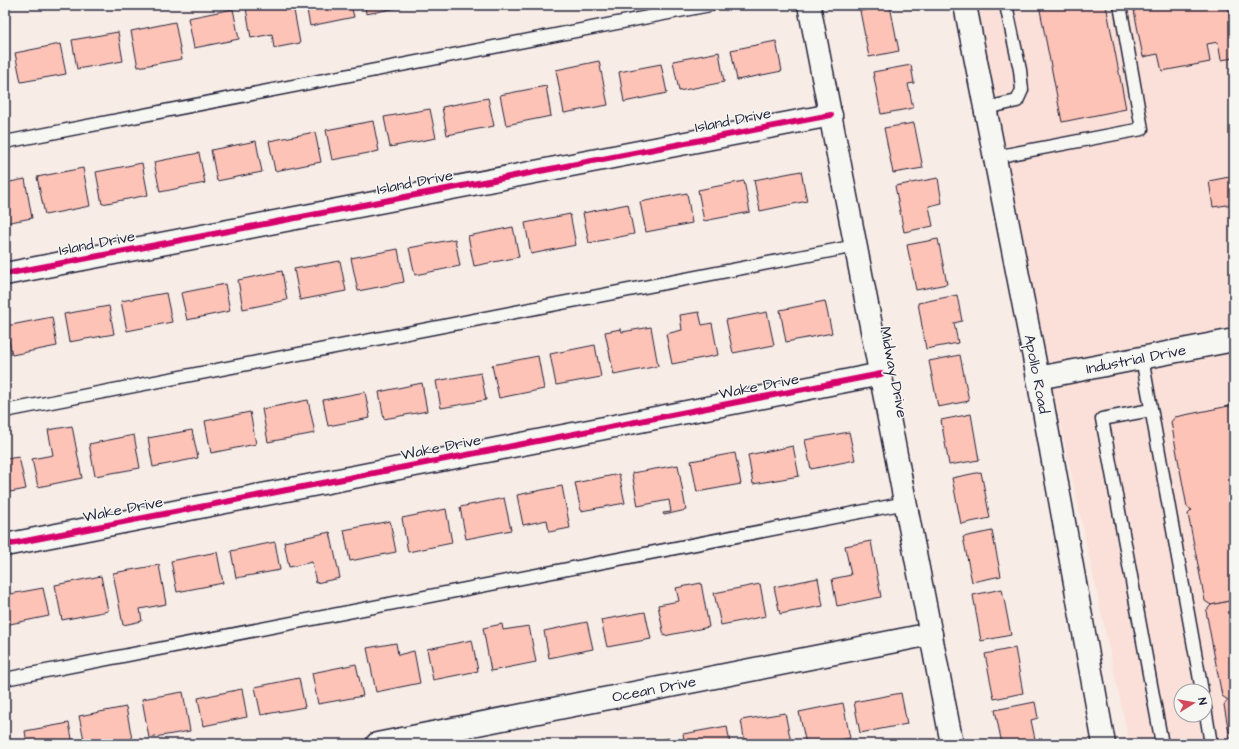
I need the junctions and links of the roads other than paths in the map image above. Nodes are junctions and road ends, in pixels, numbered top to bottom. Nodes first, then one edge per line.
1 (710, 5) edge
2 (809, 5) edge
3 (965, 5) edge
4 (1006, 5) edge
5 (1120, 5) edge
6 (986, 108) junction
7 (830, 115) junction
8 (5, 142) edge
9 (995, 157) junction
10 (856, 246) junction
11 (5, 274) edge
12 (1234, 340) edge
13 (1142, 358) junction
14 (881, 374) junction
15 (1038, 378) junction
16 (1151, 410) junction
17 (5, 411) edge
18 (906, 503) junction
19 (5, 545) edge
20 (932, 634) junction
21 (5, 679) edge
22 (1201, 683) edge
23 (1208, 723) edge
24 (377, 744) edge
25 (952, 744) edge
26 (1104, 744) edge
27 (1162, 744) edge
28 (1212, 744) edge

1 - 8 lane
2 - 7 street, Midway Drive
3 - 6 street, Apollo Road
4 - 6 lane
5 - 9 lane
6 - 9 street, Apollo Road
7 - 10 street, Midway Drive
7 - 11 street, Island Drive
9 - 15 street, Apollo Road
10 - 14 street, Midway Drive
10 - 17 lane
12 - 13 street, Industrial Drive
13 - 15 street, Industrial Drive
13 - 16 lane
14 - 18 street, Midway Drive
14 - 19 street, Wake Drive
15 - 26 street, Apollo Road
16 - 22 lane
16 - 27 lane
18 - 20 street, Midway Drive
18 - 21 lane
20 - 24 street, Ocean Drive
20 - 25 street, Midway Drive
23 - 28 lane

